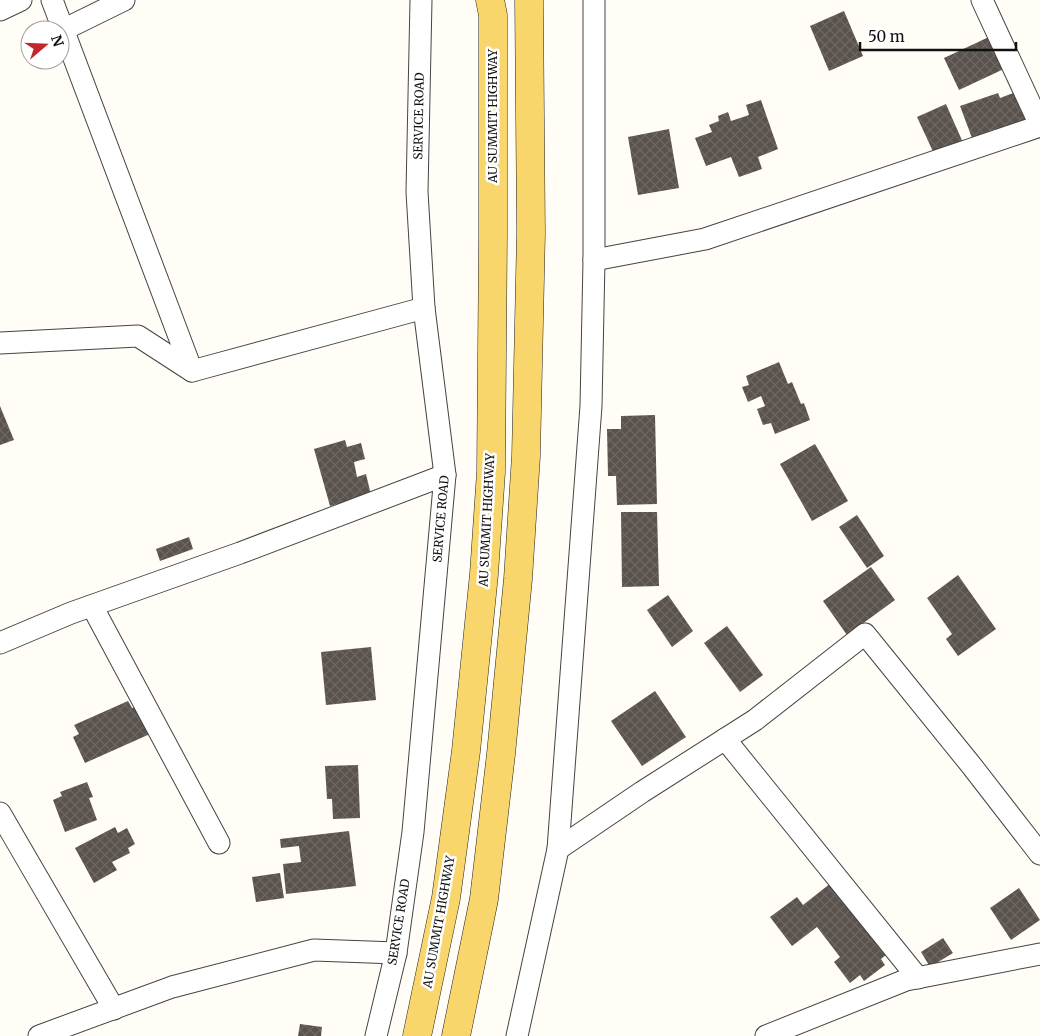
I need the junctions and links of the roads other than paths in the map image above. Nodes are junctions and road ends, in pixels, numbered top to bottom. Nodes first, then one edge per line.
1 (21, 0) edge
2 (52, 0) edge
3 (124, 0) edge
4 (421, 0) edge
5 (490, 0) edge
6 (529, 0) edge
7 (594, 0) edge
8 (982, 0) edge
9 (0, 10) edge
10 (59, 20) edge
11 (70, 27) edge
12 (70, 49) edge
13 (1040, 125) edge
14 (594, 260) junction
15 (424, 308) junction
16 (0, 343) edge
17 (192, 371) junction
18 (445, 475) junction
19 (92, 606) junction
20 (0, 643) edge
21 (725, 739) junction
22 (0, 813) edge
23 (219, 843) dead end
24 (558, 849) junction
25 (1040, 854) edge
26 (396, 953) junction
27 (1040, 954) edge
28 (918, 978) junction
29 (114, 1009) junction
30 (39, 1036) edge
31 (376, 1036) edge
32 (417, 1036) edge
33 (456, 1036) edge
34 (518, 1036) edge
35 (766, 1036) edge

1 - 9 street
2 - 10 street
3 - 11 street
4 - 15 street, SERVICE ROAD
5 - 32 main road, AU SUMMIT HIGHWAY
6 - 33 main road
7 - 14 street
8 - 13 street
12 - 17 street
13 - 14 street
14 - 24 street
15 - 17 street
15 - 18 street, SERVICE ROAD
16 - 17 street
18 - 19 street
18 - 26 street, SERVICE ROAD
19 - 20 street
19 - 23 street
21 - 24 street
21 - 25 street
21 - 28 street
22 - 29 street
24 - 34 street
26 - 29 street
26 - 31 street, SERVICE ROAD
27 - 28 street
28 - 35 street
29 - 30 street

